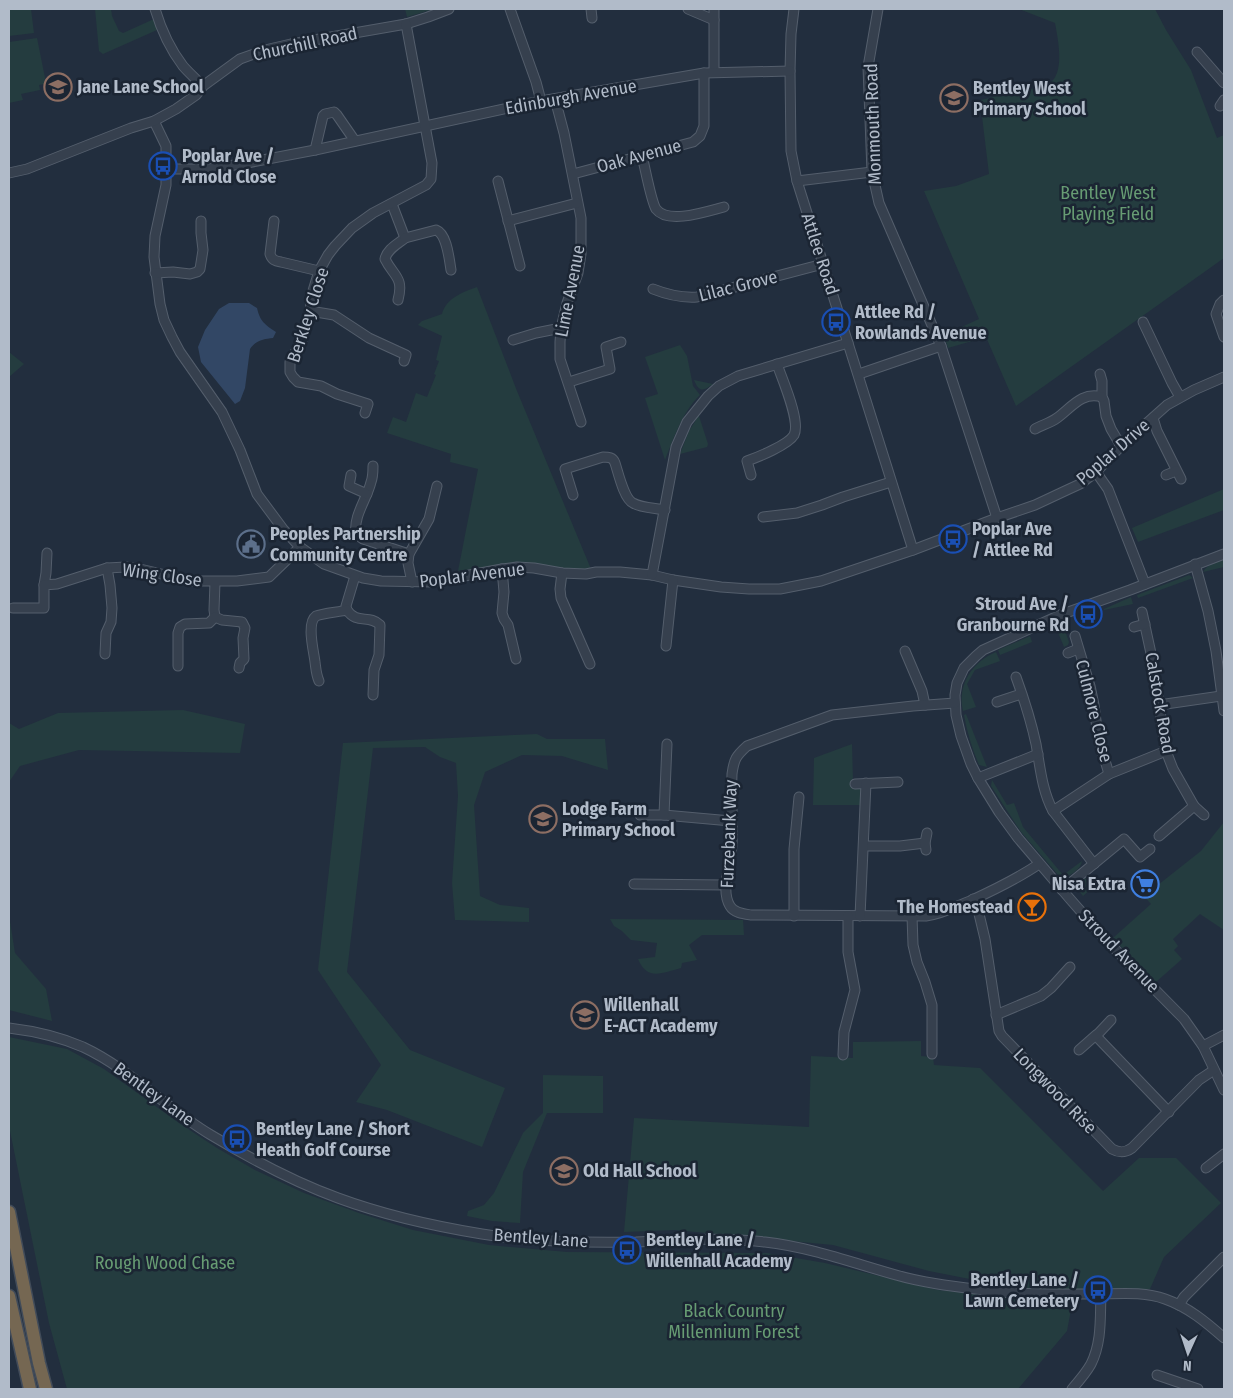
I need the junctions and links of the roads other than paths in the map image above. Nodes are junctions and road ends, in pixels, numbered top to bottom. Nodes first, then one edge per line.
1 (155, 9) edge
2 (448, 9) edge
3 (510, 9) edge
4 (688, 9) edge
5 (714, 9) edge
6 (794, 9) edge
7 (878, 9) edge
8 (714, 20) junction
9 (406, 24) junction
10 (1197, 52) dead end
11 (790, 71) junction
12 (709, 73) junction
13 (1224, 83) edge
14 (203, 86) junction
15 (555, 99) junction
16 (541, 101) junction
17 (154, 121) junction
18 (425, 126) junction
19 (355, 141) junction
20 (315, 150) junction
21 (642, 156) junction
22 (166, 169) junction
23 (872, 172) junction
24 (9, 173) edge
25 (573, 174) junction
26 (498, 181) dead end
27 (797, 181) junction
28 (577, 202) junction
29 (392, 204) junction
30 (724, 207) dead end
31 (201, 221) dead end
32 (508, 221) junction
33 (274, 222) dead end
34 (405, 238) junction
35 (823, 264) junction
36 (520, 266) dead end
37 (451, 270) dead end
38 (319, 271) junction
39 (155, 273) junction
40 (653, 289) dead end
41 (398, 300) dead end
42 (1224, 300) edge
43 (310, 311) junction
44 (1148, 325) dead end
45 (561, 328) junction
46 (1224, 337) edge
47 (513, 340) dead end
48 (622, 342) dead end
49 (848, 343) junction
50 (941, 346) junction
51 (404, 361) dead end
52 (777, 364) junction
53 (858, 374) junction
54 (1100, 374) dead end
55 (1224, 377) edge
56 (568, 382) junction
57 (1102, 397) junction
58 (1180, 397) junction
59 (365, 413) dead end
60 (1153, 418) junction
61 (581, 422) dead end
62 (1035, 428) dead end
63 (1121, 446) junction
64 (373, 466) dead end
65 (1096, 472) junction
66 (351, 475) dead end
67 (751, 475) dead end
68 (1166, 475) dead end
69 (891, 482) junction
70 (437, 486) dead end
71 (367, 494) junction
72 (573, 495) dead end
73 (665, 510) junction
74 (763, 518) dead end
75 (997, 518) junction
76 (300, 547) junction
77 (913, 550) junction
78 (47, 553) dead end
79 (409, 554) junction
80 (1224, 554) edge
81 (1195, 564) junction
82 (107, 568) junction
83 (502, 569) junction
84 (562, 573) junction
85 (652, 575) junction
86 (355, 576) junction
87 (673, 580) junction
88 (215, 582) junction
89 (412, 582) junction
90 (1145, 584) junction
91 (44, 585) junction
92 (13, 608) dead end
93 (347, 610) junction
94 (1142, 612) dead end
95 (215, 617) junction
96 (1145, 624) junction
97 (1134, 627) dead end
98 (1075, 636) dead end
99 (666, 646) dead end
100 (1078, 649) junction
101 (1068, 653) dead end
102 (105, 654) dead end
103 (904, 655) dead end
104 (516, 659) dead end
105 (590, 664) dead end
106 (178, 666) dead end
107 (239, 668) dead end
108 (1016, 677) dead end
109 (318, 681) dead end
110 (1022, 694) junction
111 (373, 695) dead end
112 (1221, 696) junction
113 (998, 702) dead end
114 (955, 703) junction
115 (1159, 704) junction
116 (925, 705) junction
117 (1224, 711) edge
118 (667, 744) dead end
119 (1166, 751) junction
120 (1038, 754) junction
121 (1109, 774) junction
122 (978, 778) junction
123 (898, 782) dead end
124 (866, 783) junction
125 (855, 784) dead end
126 (799, 797) dead end
127 (1194, 806) junction
128 (1053, 811) junction
129 (664, 815) junction
130 (1204, 815) dead end
131 (644, 818) dead end
132 (731, 821) junction
133 (927, 833) dead end
134 (1159, 836) dead end
135 (864, 846) junction
136 (1150, 849) dead end
137 (1039, 864) junction
138 (1094, 864) junction
139 (634, 884) dead end
140 (725, 885) junction
141 (1062, 890) junction
142 (973, 899) junction
143 (794, 916) junction
144 (848, 916) junction
145 (860, 916) junction
146 (912, 916) junction
147 (1070, 967) dead end
148 (996, 1015) junction
149 (1111, 1020) dead end
150 (9, 1028) edge
151 (1224, 1035) edge
152 (1098, 1037) junction
153 (1203, 1046) junction
154 (1079, 1050) dead end
155 (932, 1054) dead end
156 (844, 1055) dead end
157 (1214, 1070) junction
158 (1224, 1090) edge
159 (1169, 1112) junction
160 (1224, 1154) edge
161 (1206, 1168) dead end
162 (9, 1212) edge
163 (1224, 1257) edge
164 (1101, 1294) junction
165 (9, 1296) edge
166 (1179, 1305) junction
167 (1224, 1338) edge
168 (1157, 1375) dead end
169 (30, 1389) edge
170 (46, 1389) edge
171 (1072, 1389) edge
172 (1198, 1389) edge

1 - 14 street
2 - 9 street, Churchill Road
3 - 16 street
4 - 8 street
5 - 8 street
6 - 11 street, Attlee Road
7 - 23 street, Monmouth Road
8 - 12 street
9 - 14 street, Churchill Road
9 - 18 street
10 - 13 street
11 - 12 street, Edinburgh Avenue
11 - 27 street, Attlee Road
12 - 15 street, Edinburgh Avenue
12 - 21 street, Oak Avenue
14 - 17 street, Churchill Road
15 - 16 street, Edinburgh Avenue
15 - 25 street, Lime Avenue
16 - 18 street, Edinburgh Avenue
17 - 22 street, Poplar Avenue
17 - 24 street, Churchill Road
18 - 19 street, Edinburgh Avenue
18 - 29 street, Berkley Close
19 - 20 street, Edinburgh Avenue
19 - 20 street
20 - 22 street, Edinburgh Avenue
21 - 25 street, Oak Avenue
21 - 30 street
22 - 39 street, Poplar Avenue
23 - 27 street
23 - 50 street, Monmouth Road
25 - 28 street, Lime Avenue
26 - 32 street
27 - 35 street, Attlee Road
28 - 32 street
28 - 45 street, Lime Avenue
29 - 34 street
29 - 38 street, Berkley Close
31 - 39 street
32 - 36 street
33 - 38 street
34 - 37 street
34 - 41 street
35 - 40 street, Lilac Grove
35 - 49 street, Attlee Road
38 - 43 street, Berkley Close
39 - 76 street, Poplar Avenue
42 - 46 street
43 - 51 street
43 - 59 street, Berkley Close
44 - 58 street
45 - 47 street
45 - 56 street, Lime Avenue
48 - 56 street
49 - 52 street
49 - 53 street, Attlee Road
50 - 53 street
50 - 75 street, Monmouth Road
52 - 67 street
52 - 73 street
53 - 69 street, Attlee Road
54 - 57 street
55 - 58 street, Poplar Drive
56 - 61 street, Lime Avenue
57 - 62 street
57 - 63 street
58 - 60 street, Poplar Drive
60 - 63 street, Poplar Drive
60 - 68 street
63 - 65 street, Poplar Drive
64 - 71 street
65 - 75 street, Poplar Drive
65 - 90 street
66 - 71 street
69 - 74 street
69 - 77 street, Attlee Road
70 - 79 street
71 - 79 street
72 - 73 street
73 - 85 street
75 - 77 street, Poplar Drive
76 - 86 street, Poplar Avenue
76 - 88 street, Wing Close
77 - 87 street, Poplar Avenue
78 - 91 street
79 - 89 street
80 - 81 street, Stroud Avenue
81 - 90 street, Stroud Avenue
81 - 112 street
82 - 88 street, Wing Close
82 - 91 street, Wing Close
82 - 102 street
83 - 84 street, Poplar Avenue
83 - 89 street, Poplar Avenue
83 - 104 street
84 - 85 street, Poplar Avenue
84 - 105 street
85 - 87 street, Poplar Avenue
86 - 89 street, Poplar Avenue
86 - 93 street
87 - 99 street
88 - 95 street
90 - 114 street, Stroud Avenue
91 - 92 street
93 - 109 street
93 - 111 street
94 - 96 street, Calstock Road
95 - 106 street
95 - 107 street
96 - 97 street
96 - 115 street, Calstock Road
98 - 100 street, Culmore Close
100 - 101 street, Culmore Close
100 - 121 street, Culmore Close
103 - 116 street
108 - 110 street
110 - 113 street
110 - 120 street
112 - 115 street
112 - 117 street
114 - 116 street, Furzebank Way
114 - 122 street, Stroud Avenue
115 - 119 street, Calstock Road
116 - 132 street, Furzebank Way
118 - 129 street
119 - 121 street
119 - 127 street, Calstock Road
120 - 122 street
120 - 128 street
121 - 128 street
122 - 137 street, Stroud Avenue
123 - 124 street
124 - 125 street
124 - 135 street
126 - 143 street
127 - 130 street, Calstock Road
127 - 134 street
128 - 138 street
129 - 131 street
129 - 132 street
132 - 140 street, Furzebank Way
133 - 135 street
135 - 145 street
136 - 138 street
137 - 141 street, Stroud Avenue
137 - 142 street, Furzebank Way
138 - 141 street
139 - 140 street
140 - 143 street, Furzebank Way
141 - 153 street, Stroud Avenue
142 - 146 street, Furzebank Way
142 - 148 street, Longwood Rise
143 - 144 street, Furzebank Way
144 - 145 street, Furzebank Way
144 - 156 street
145 - 146 street, Furzebank Way
146 - 155 street
147 - 148 street
148 - 159 street, Longwood Rise
149 - 152 street
150 - 164 street, Bentley Lane
151 - 153 street
152 - 154 street
152 - 159 street
153 - 157 street, Stroud Avenue
157 - 158 street, Stroud Avenue
157 - 159 street, Longwood Rise
160 - 161 street
162 - 170 highway
163 - 166 street
164 - 166 street, Bentley Lane
164 - 171 street
165 - 169 highway
166 - 167 street, Bentley Lane
168 - 172 street

